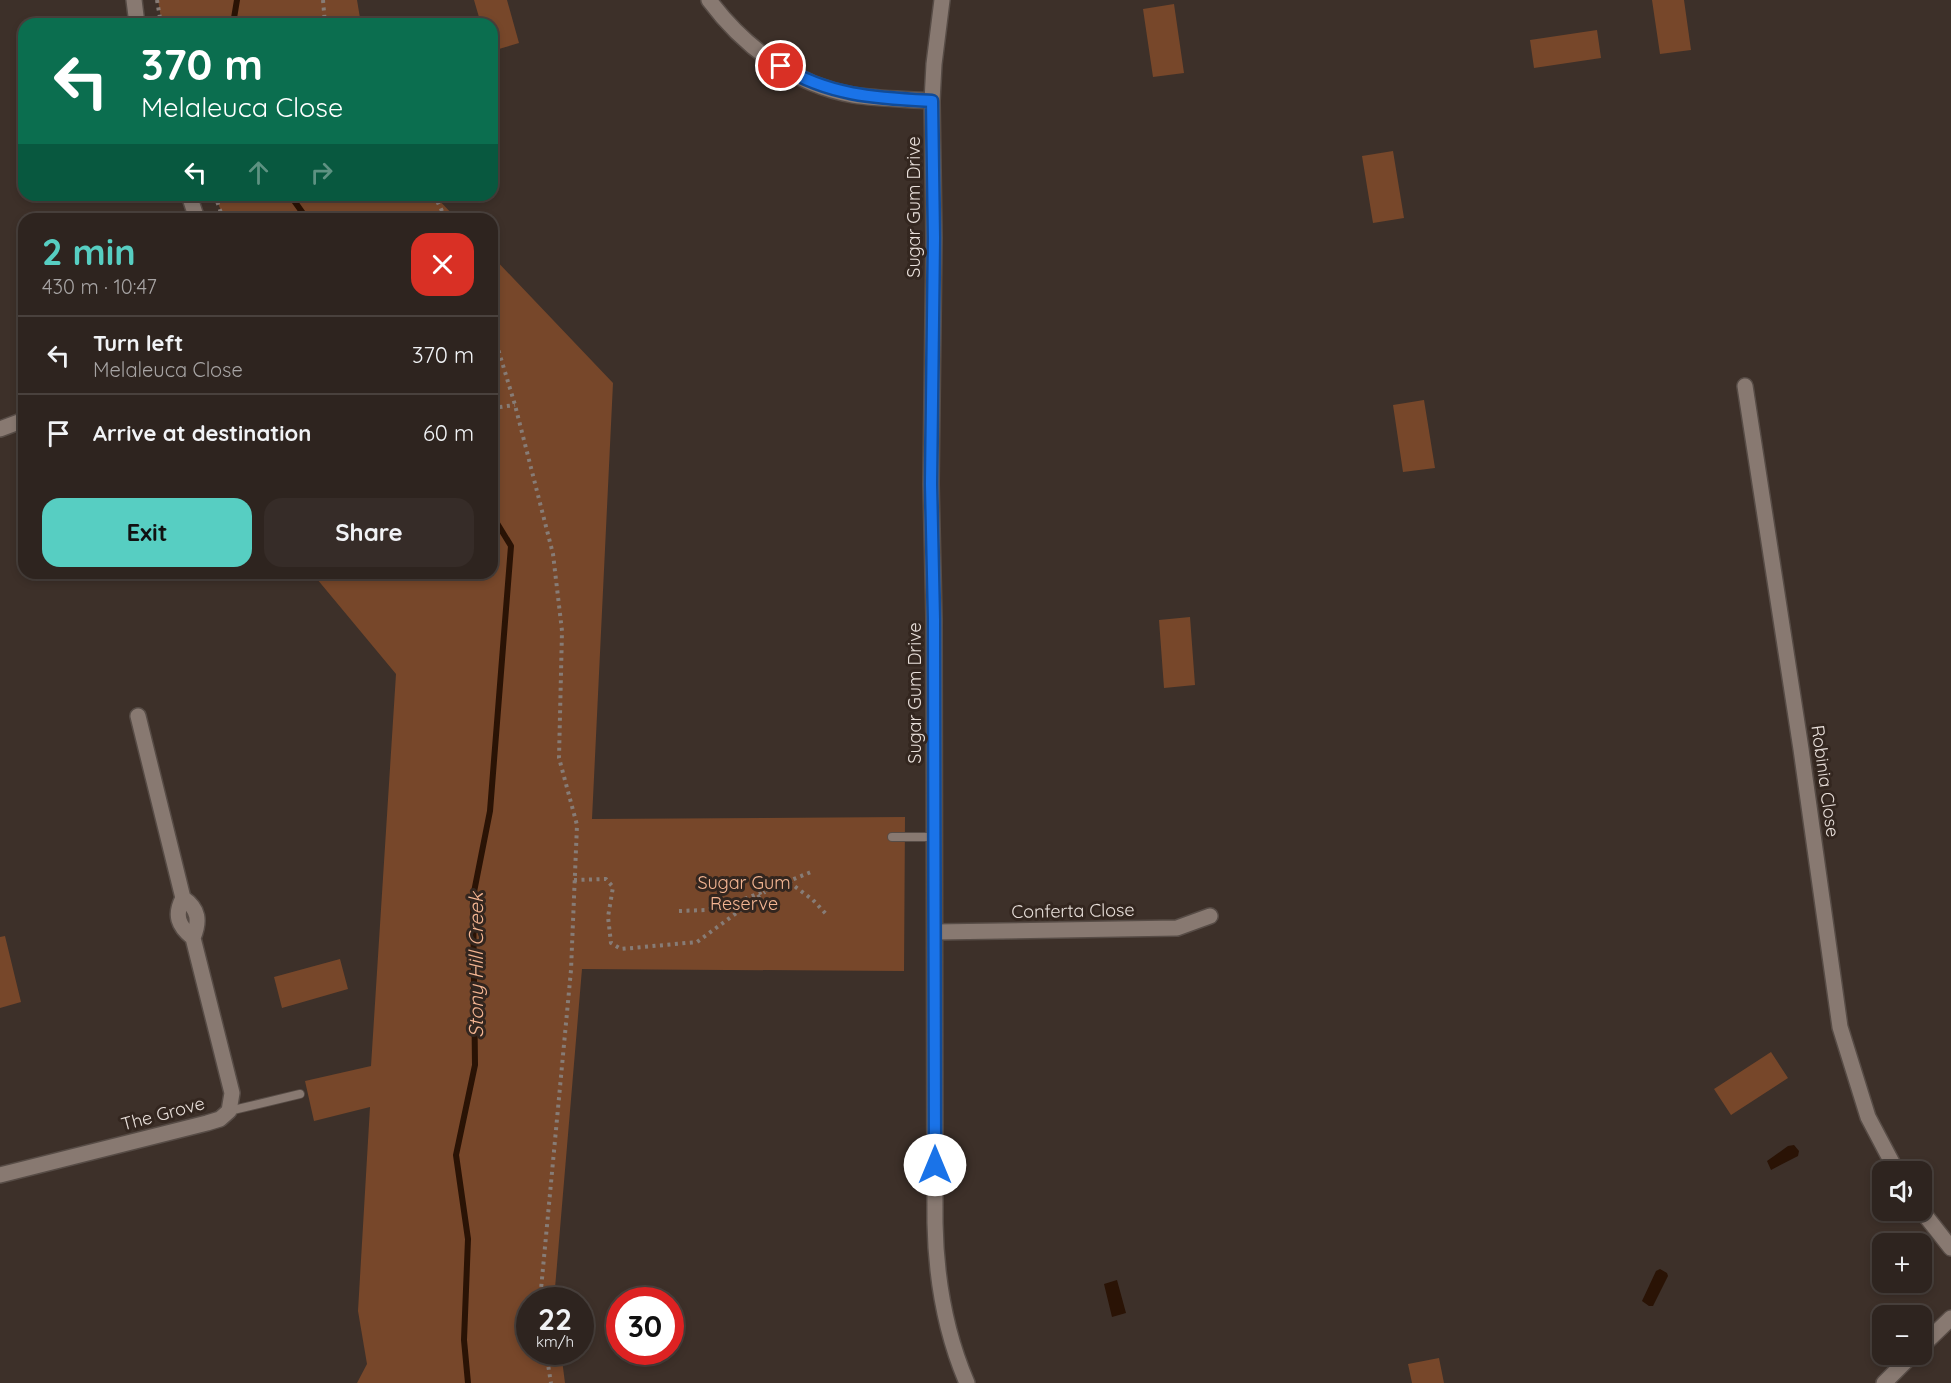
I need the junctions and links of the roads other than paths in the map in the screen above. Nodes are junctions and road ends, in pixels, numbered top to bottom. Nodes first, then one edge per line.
1 (134, 0) edge
2 (709, 0) edge
3 (942, 0) edge
4 (136, 18) edge
5 (932, 101) junction
6 (1745, 386) dead end
7 (18, 422) edge
8 (0, 429) edge
9 (138, 716) dead end
10 (892, 837) dead end
11 (934, 837) junction
12 (1210, 916) dead end
13 (935, 932) junction
14 (300, 1094) dead end
15 (229, 1111) junction
16 (1890, 1161) edge
17 (0, 1175) edge
18 (1930, 1221) edge
19 (1951, 1248) edge
20 (1951, 1318) edge
21 (1932, 1336) edge
22 (1902, 1365) edge
23 (967, 1383) edge
24 (1884, 1383) edge

1 - 4 street
2 - 5 street
3 - 5 street, Sugar Gum Drive
5 - 11 street, Sugar Gum Drive
6 - 16 street, Robinia Close
7 - 8 street
9 - 15 street, The Grove
10 - 11 lane
11 - 13 street, Sugar Gum Drive
12 - 13 street, Conferta Close
13 - 23 street, Sugar Gum Drive
14 - 15 lane
15 - 17 street, The Grove
18 - 19 street
20 - 21 street
22 - 24 street

